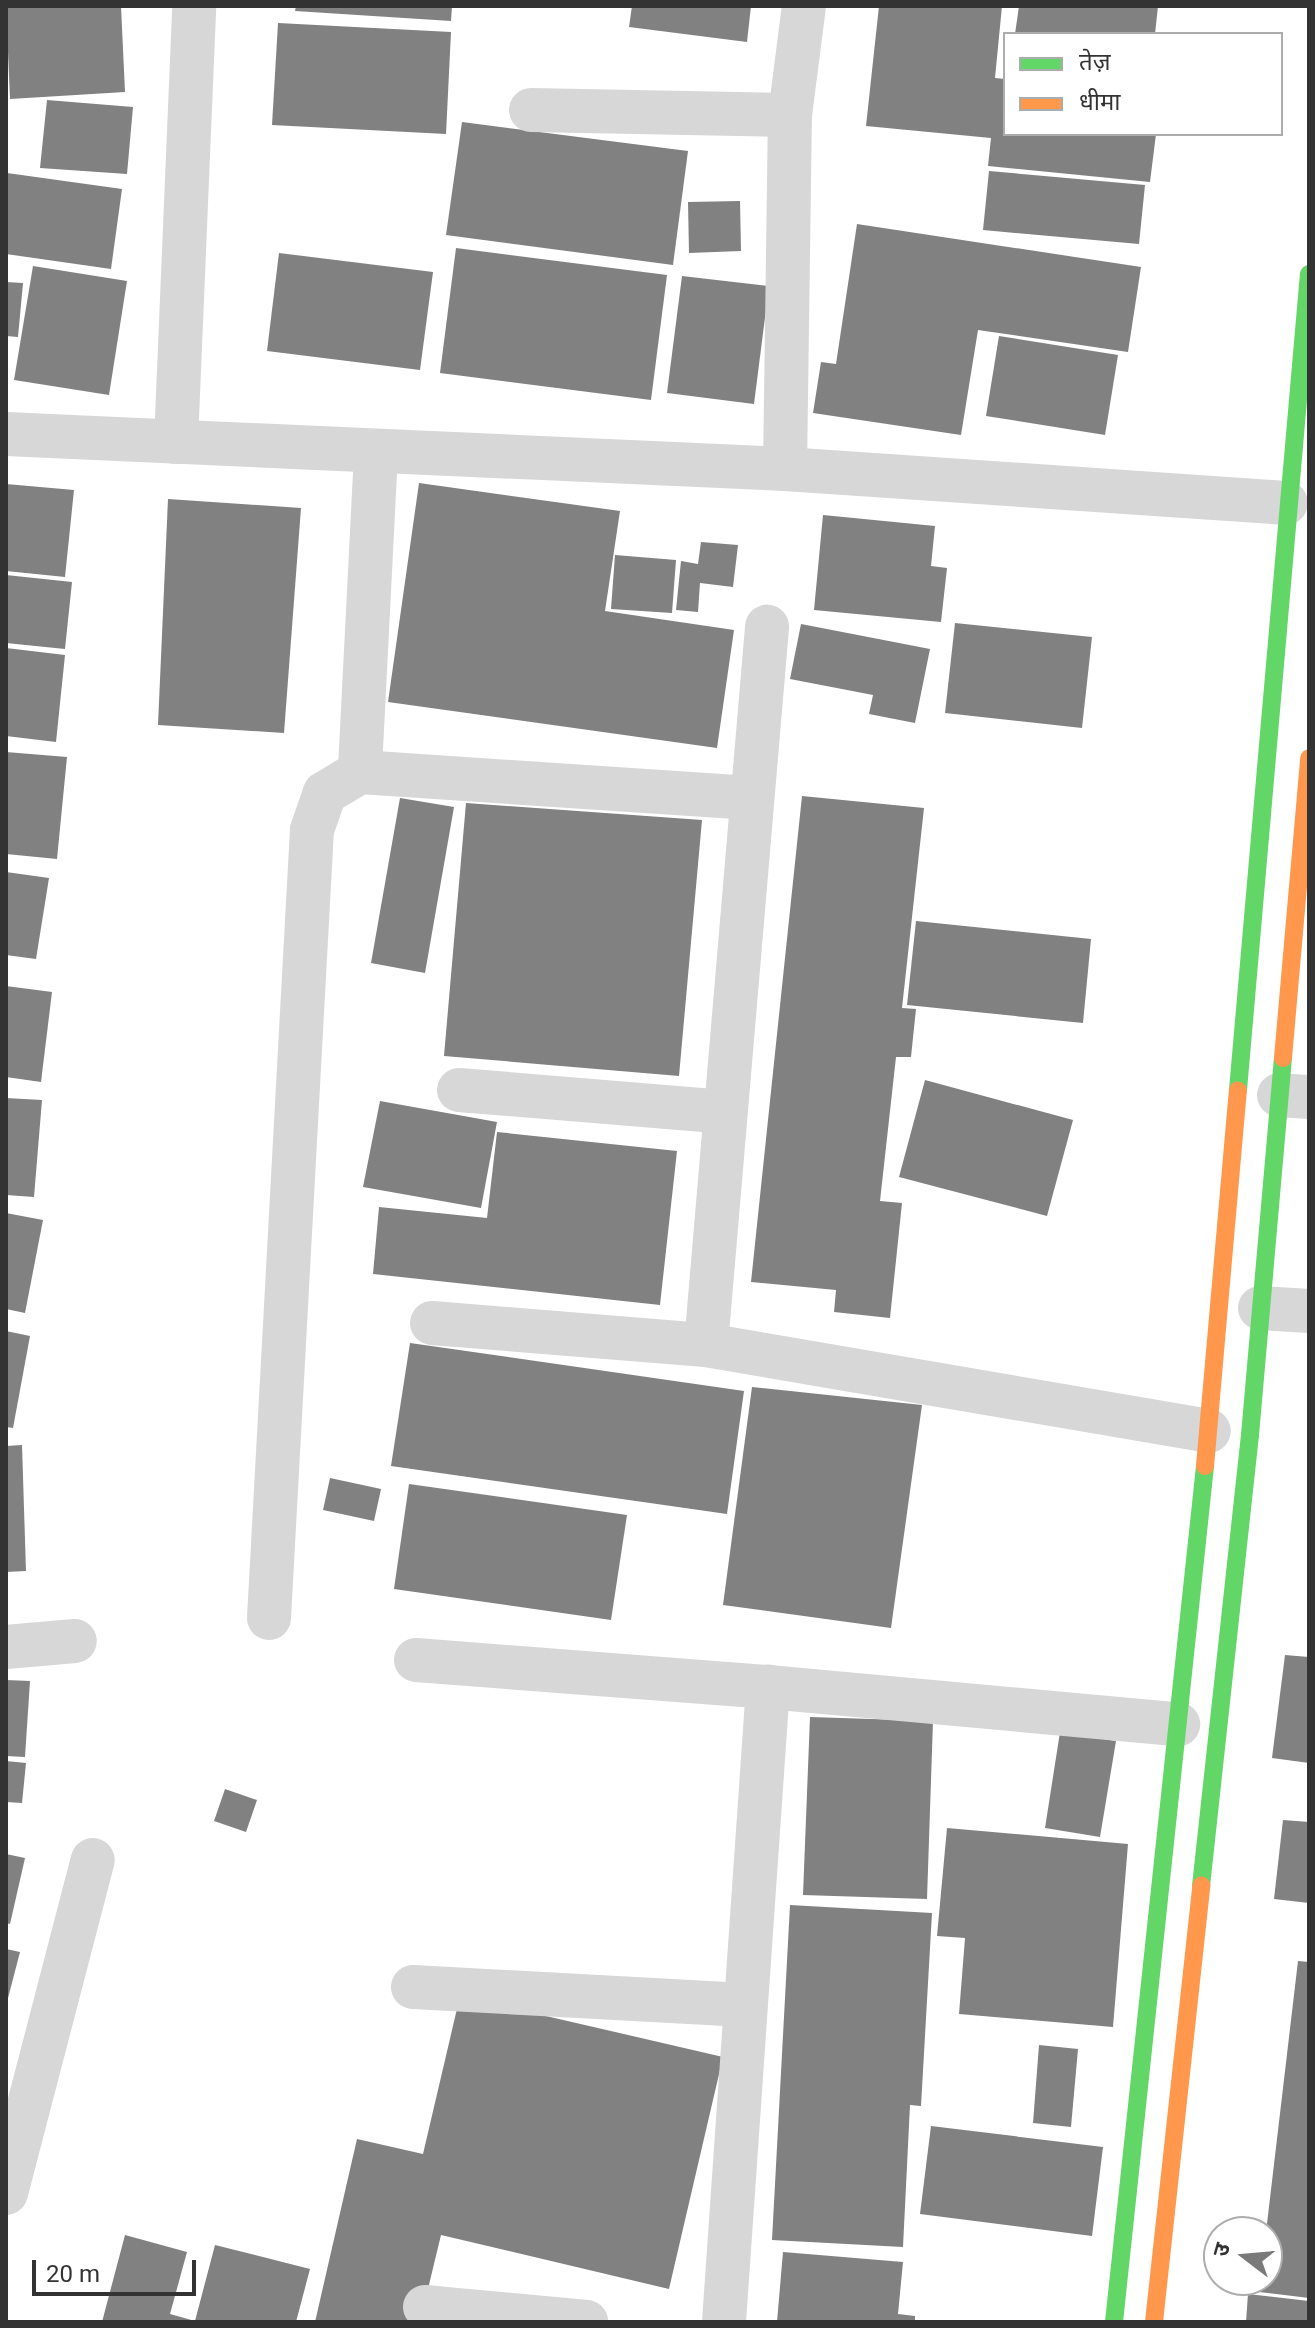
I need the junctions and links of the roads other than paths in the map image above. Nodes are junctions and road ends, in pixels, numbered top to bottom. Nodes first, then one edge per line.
1 (194, 6) edge
2 (804, 6) edge
3 (531, 110) dead end
4 (790, 115) junction
5 (1309, 274) edge
6 (6, 434) edge
7 (176, 442) junction
8 (376, 453) junction
9 (785, 469) junction
10 (1286, 503) junction
11 (767, 627) dead end
12 (1309, 758) edge
13 (360, 772) junction
14 (751, 798) junction
15 (459, 1090) dead end
16 (1294, 1096) edge
17 (725, 1112) junction
18 (1260, 1308) junction
19 (1309, 1311) edge
20 (432, 1323) dead end
21 (706, 1345) junction
22 (1209, 1431) junction
23 (269, 1618) dead end
24 (75, 1641) dead end
25 (6, 1647) edge
26 (416, 1660) dead end
27 (768, 1687) junction
28 (1178, 1724) junction
29 (93, 1860) dead end
30 (413, 1987) dead end
31 (745, 2005) junction
32 (6, 2193) edge
33 (425, 2307) dead end
34 (586, 2322) edge
35 (724, 2322) edge
36 (1114, 2322) edge
37 (1154, 2322) edge

1 - 7 street
2 - 4 street
3 - 4 street
4 - 9 street
5 - 10 street
6 - 7 street
7 - 8 street
8 - 9 street
8 - 13 street
9 - 10 street
10 - 22 street
11 - 14 street
12 - 16 street
13 - 14 street
13 - 23 street
14 - 17 street
15 - 17 street
16 - 18 street
17 - 21 street
18 - 19 street
18 - 37 street
20 - 21 street
21 - 22 street
22 - 28 street
24 - 25 street
26 - 27 street
27 - 28 street
27 - 31 street
28 - 36 street
29 - 32 street
30 - 31 street
31 - 35 street
33 - 34 street

